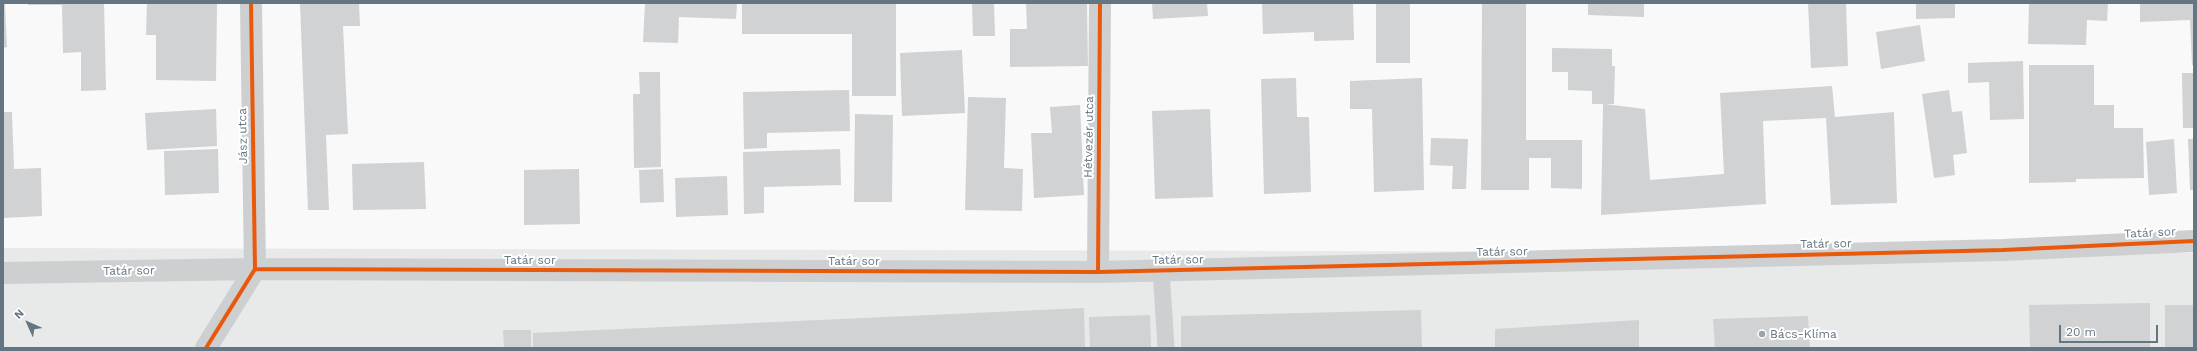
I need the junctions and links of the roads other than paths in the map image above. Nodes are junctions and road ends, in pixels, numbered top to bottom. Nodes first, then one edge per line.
1 (251, 3) edge
2 (1100, 3) edge
3 (2194, 241) edge
4 (255, 269) junction
5 (1161, 270) junction
6 (1098, 272) junction
7 (3, 273) edge
8 (206, 348) edge
9 (1166, 348) edge

1 - 4 street, Jász utca
2 - 6 street, Hétvezér utca
3 - 5 street, Tatár sor
4 - 6 street, Tatár sor
4 - 7 street, Tatár sor
4 - 8 street
5 - 6 street, Tatár sor
5 - 9 lane

